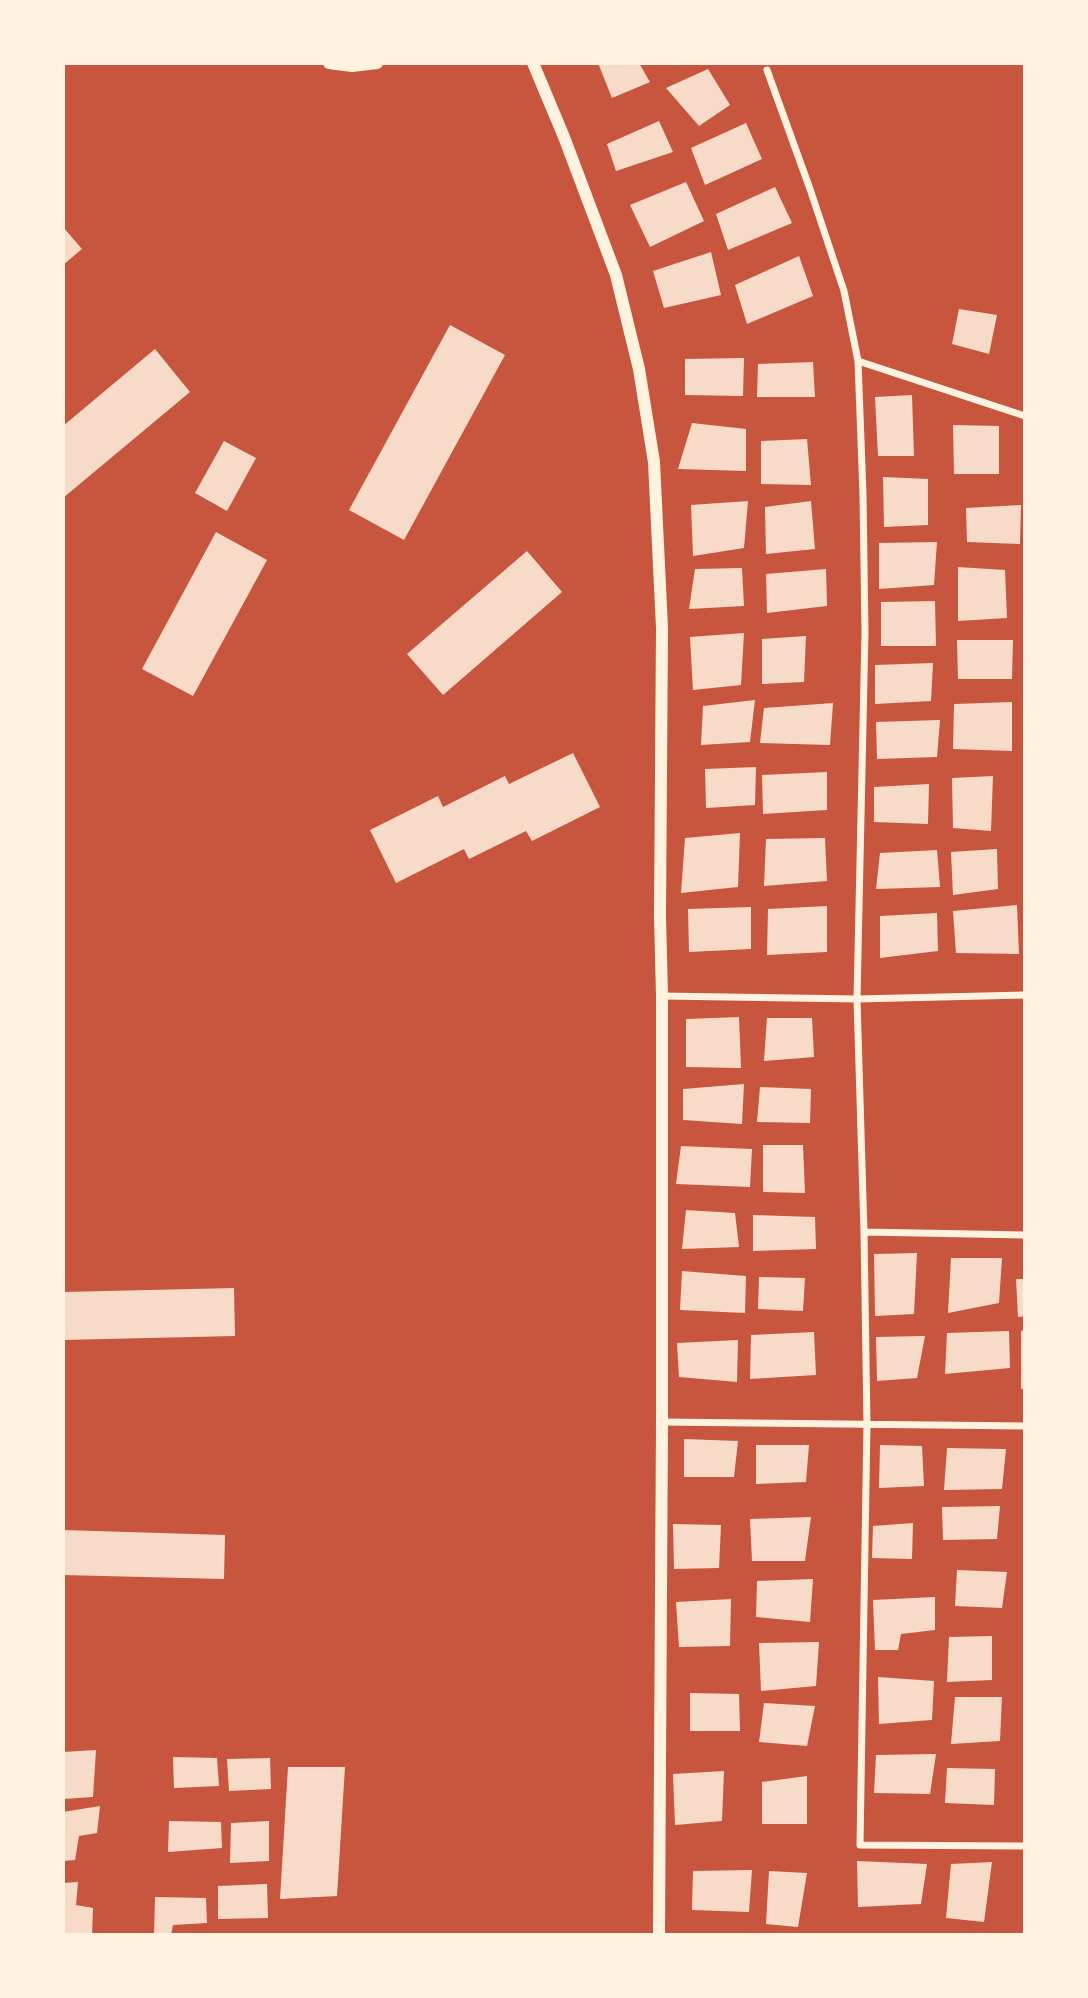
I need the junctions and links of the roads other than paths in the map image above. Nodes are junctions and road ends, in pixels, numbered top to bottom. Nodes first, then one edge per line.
1 (329, 63) edge
2 (377, 63) edge
3 (533, 63) edge
4 (767, 71) dead end
5 (858, 361) junction
6 (1025, 416) edge
7 (1025, 995) edge
8 (662, 996) junction
9 (857, 999) junction
10 (864, 1232) junction
11 (1025, 1235) edge
12 (662, 1422) junction
13 (867, 1424) junction
14 (1025, 1426) edge
15 (1025, 1846) edge
16 (659, 1935) edge

1 - 2 street
3 - 8 street
4 - 5 street
5 - 6 street
5 - 9 street
7 - 9 street
8 - 9 street
8 - 12 street
9 - 10 street
10 - 11 street
10 - 13 street
12 - 13 street
12 - 16 street
13 - 14 street
13 - 15 street

